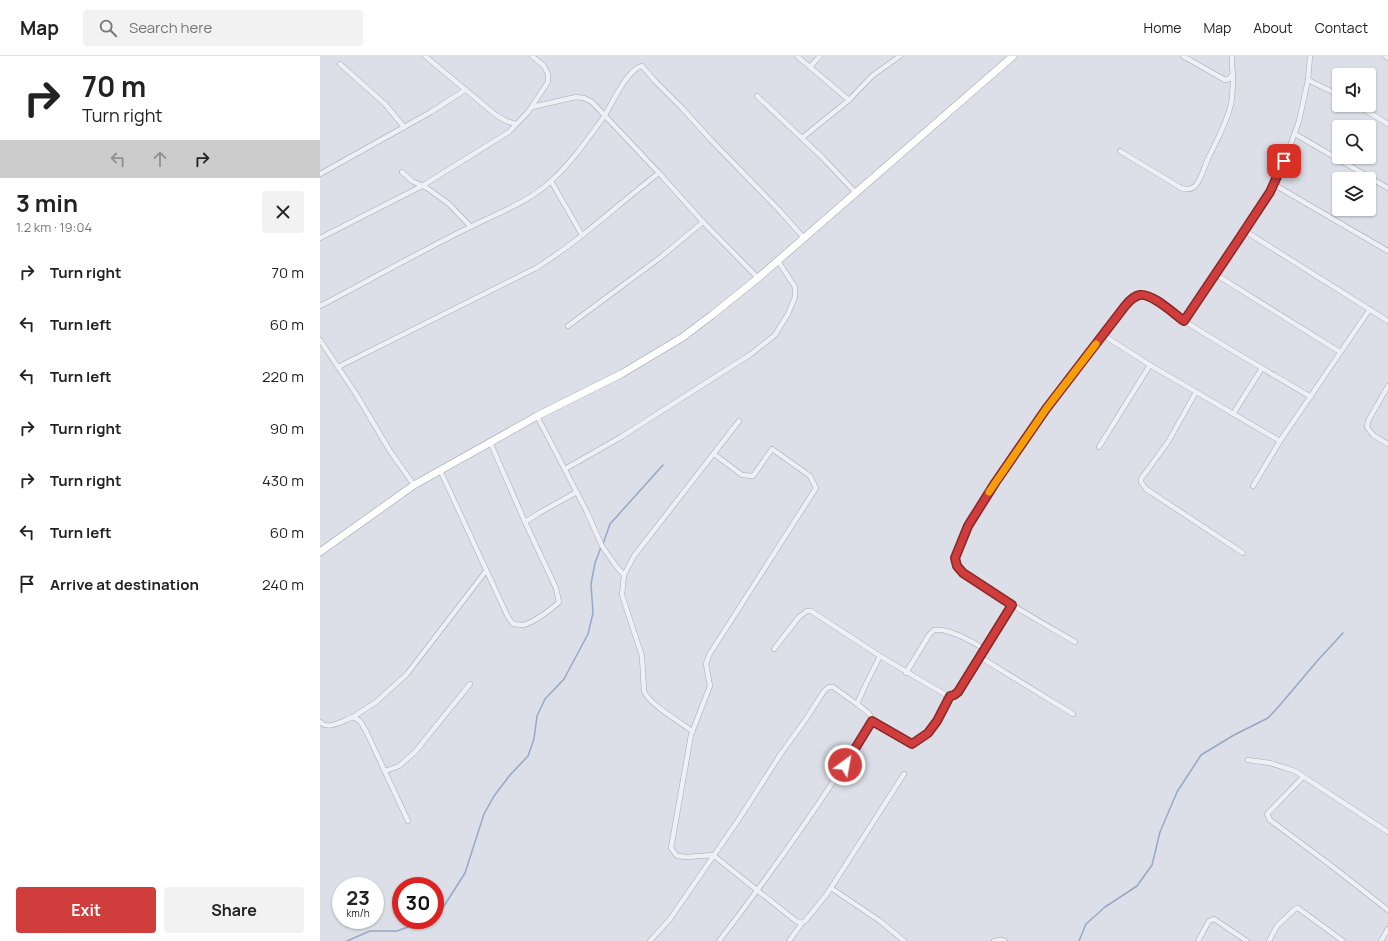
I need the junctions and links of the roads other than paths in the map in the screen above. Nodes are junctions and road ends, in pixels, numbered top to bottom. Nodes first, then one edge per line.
1 (425, 56) edge
2 (532, 56) edge
3 (797, 56) edge
4 (820, 56) edge
5 (900, 56) edge
6 (1013, 56) edge
7 (1184, 56) edge
8 (1232, 56) edge
9 (1310, 56) edge
10 (1385, 56) edge
11 (1388, 58) edge
12 (340, 64) dead end
13 (810, 67) junction
14 (1233, 74) junction
15 (1308, 80) junction
16 (465, 90) junction
17 (1332, 92) edge
18 (757, 96) dead end
19 (849, 100) junction
20 (532, 107) junction
21 (1368, 112) edge
22 (604, 116) junction
23 (516, 124) junction
24 (1388, 124) edge
25 (404, 127) junction
26 (1294, 134) junction
27 (802, 138) junction
28 (1120, 151) dead end
29 (321, 171) edge
30 (402, 172) dead end
31 (659, 173) junction
32 (551, 181) junction
33 (1273, 184) junction
34 (422, 186) junction
35 (1388, 188) edge
36 (856, 193) junction
37 (703, 222) junction
38 (470, 227) junction
39 (1245, 231) junction
40 (582, 236) junction
41 (320, 238) edge
42 (804, 238) junction
43 (1388, 250) edge
44 (778, 261) junction
45 (1215, 274) junction
46 (758, 278) junction
47 (320, 306) edge
48 (1370, 309) junction
49 (1184, 321) junction
50 (1388, 321) edge
51 (568, 326) dead end
52 (1103, 335) junction
53 (320, 340) edge
54 (1340, 352) junction
55 (1150, 365) junction
56 (338, 367) junction
57 (1262, 368) junction
58 (1388, 386) edge
59 (1196, 392) junction
60 (1311, 397) junction
61 (1234, 414) junction
62 (537, 416) junction
63 (739, 421) dead end
64 (1280, 441) junction
65 (490, 442) junction
66 (1388, 444) edge
67 (1099, 447) dead end
68 (714, 454) junction
69 (565, 469) junction
70 (440, 470) junction
71 (414, 485) junction
72 (1253, 486) dead end
73 (577, 492) junction
74 (525, 522) junction
75 (320, 552) edge
76 (1243, 554) dead end
77 (486, 571) junction
78 (624, 575) junction
79 (1012, 605) junction
80 (1075, 642) dead end
81 (774, 649) dead end
82 (984, 649) junction
83 (880, 656) junction
84 (980, 657) junction
85 (906, 673) junction
86 (470, 684) dead end
87 (950, 696) junction
88 (857, 704) junction
89 (1073, 714) dead end
90 (353, 717) junction
91 (872, 721) junction
92 (320, 722) edge
93 (692, 731) junction
94 (1248, 760) dead end
95 (384, 772) junction
96 (904, 774) dead end
97 (1303, 777) junction
98 (408, 821) dead end
99 (1388, 832) edge
100 (713, 856) junction
101 (831, 888) junction
102 (758, 891) junction
103 (1388, 910) edge
104 (802, 923) junction
105 (1388, 929) edge
106 (650, 941) edge
107 (719, 941) edge
108 (790, 941) edge
109 (904, 941) edge
110 (994, 941) edge
111 (1005, 941) edge
112 (1198, 941) edge
113 (1246, 941) edge
114 (1269, 941) edge
115 (1343, 941) edge
116 (1381, 941) edge

1 - 16 street
2 - 20 street
3 - 13 street
4 - 13 street
5 - 19 street
6 - 36 main road
7 - 14 street
8 - 14 street
9 - 15 street
10 - 11 street
12 - 25 street
13 - 19 street
14 - 28 street
15 - 17 street
15 - 26 street
16 - 23 street
16 - 25 street
18 - 27 street
19 - 27 street
20 - 22 street
20 - 23 street
21 - 24 street
22 - 31 street
22 - 32 street
22 - 42 street
23 - 34 street
25 - 29 street
26 - 33 street
26 - 35 street
27 - 36 street
30 - 34 street
31 - 37 street
31 - 40 street
32 - 38 street
32 - 40 street
33 - 39 street
33 - 43 street
34 - 38 street
34 - 41 street
36 - 42 main road
37 - 46 street
37 - 51 street
38 - 47 street
39 - 45 street
39 - 48 street
40 - 56 street
42 - 44 main road
44 - 46 main road
44 - 69 street
45 - 49 street
45 - 54 street
46 - 62 main road
48 - 50 street
48 - 54 street
49 - 52 street
49 - 57 street
52 - 55 street
52 - 79 street
53 - 56 street
54 - 60 street
55 - 59 street
55 - 67 street
56 - 71 street
57 - 60 street
57 - 61 street
58 - 66 street
59 - 61 street
59 - 76 street
60 - 64 street
61 - 64 street
62 - 65 main road
62 - 69 street
63 - 68 street
64 - 72 street
65 - 70 main road
65 - 74 street
68 - 78 street
68 - 93 street
69 - 73 street
70 - 71 main road
70 - 77 street
71 - 75 main road
73 - 74 street
73 - 78 street
74 - 77 street
77 - 90 street
78 - 93 street
79 - 80 street
79 - 82 street
81 - 83 street
82 - 84 street
82 - 85 street
83 - 85 street
83 - 88 street
84 - 87 street
84 - 89 street
85 - 87 street
86 - 95 street
87 - 91 street
88 - 91 street
88 - 100 street
90 - 92 street
90 - 95 street
91 - 102 street
93 - 100 street
94 - 97 street
95 - 98 street
96 - 101 street
97 - 99 street
97 - 103 street
100 - 102 street
100 - 106 street
101 - 104 street
101 - 109 street
102 - 104 street
102 - 107 street
104 - 108 street
105 - 116 street
110 - 111 street
112 - 113 street
114 - 115 street

